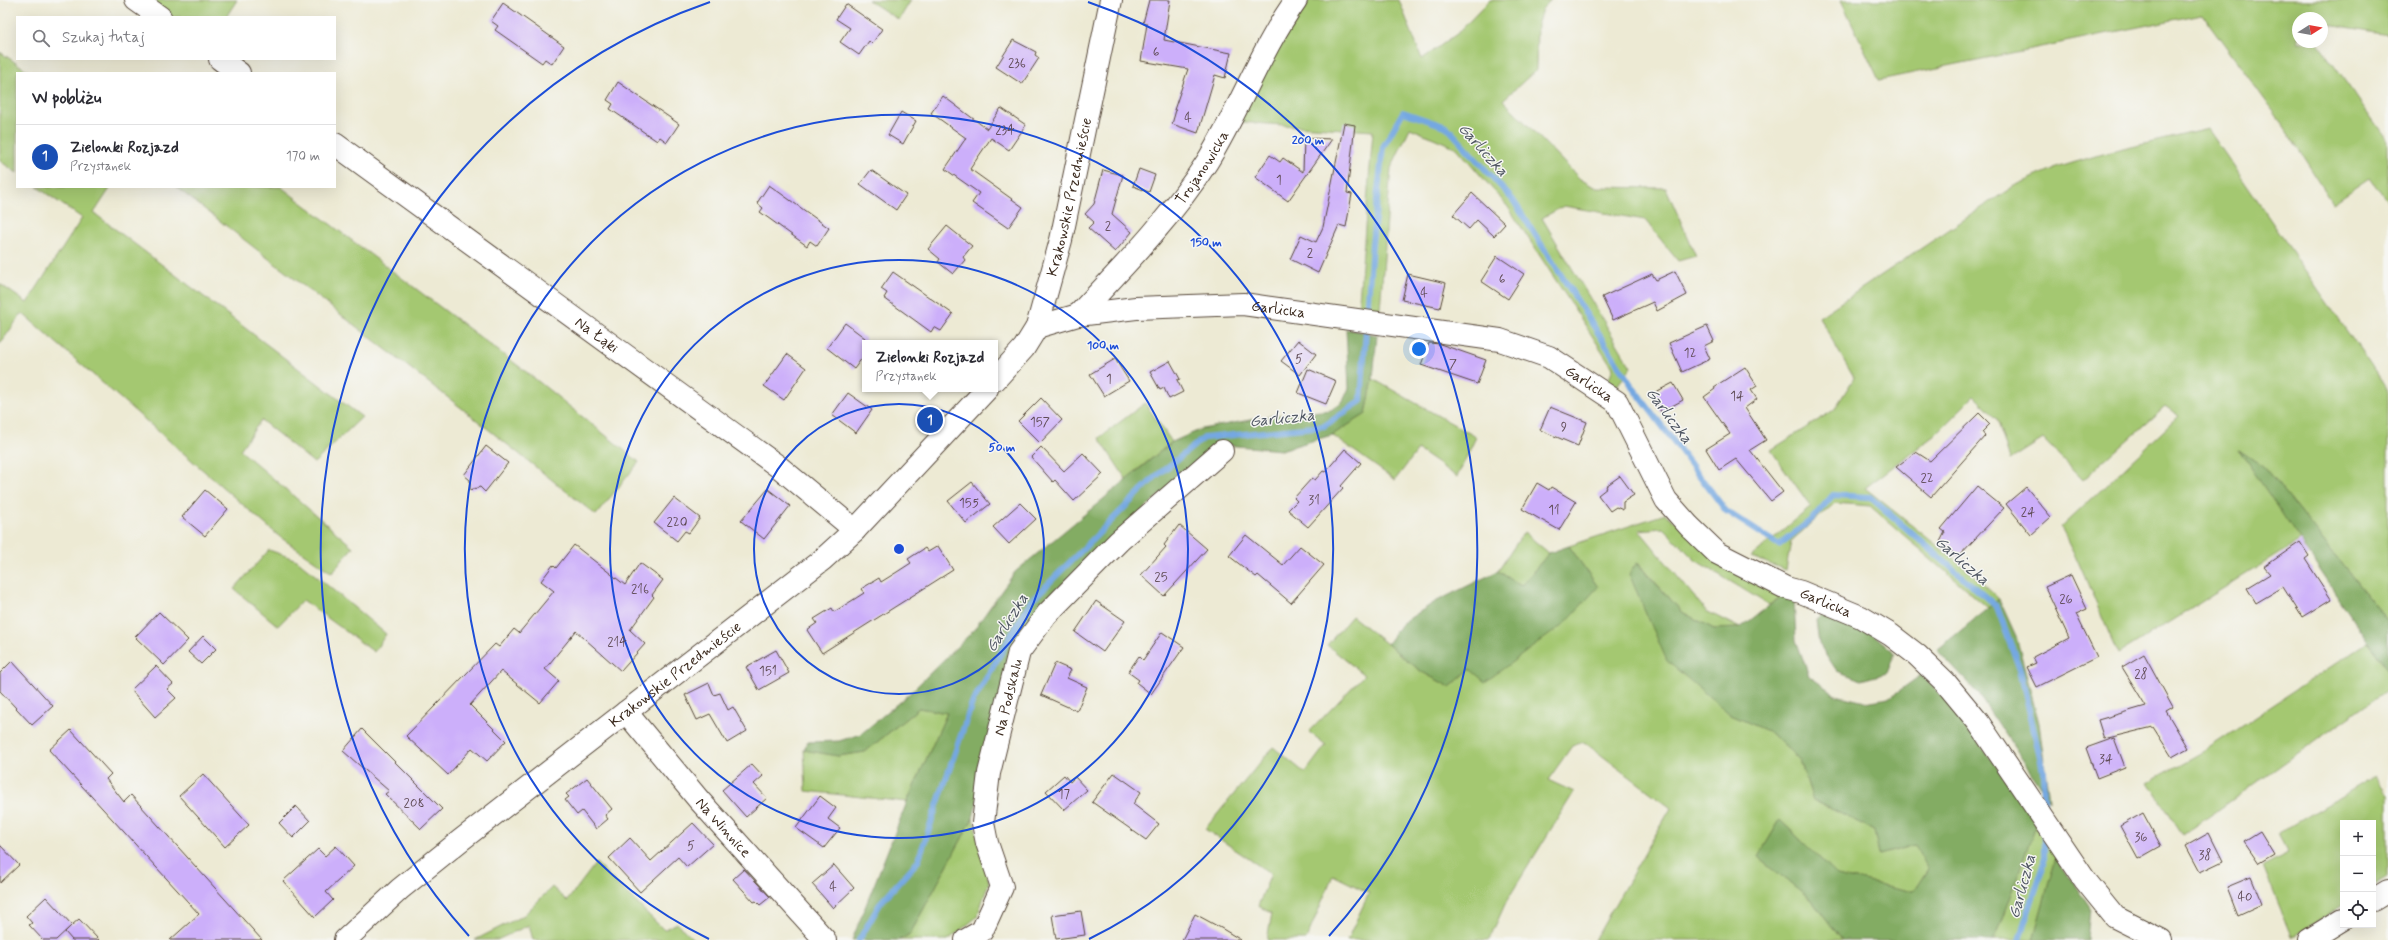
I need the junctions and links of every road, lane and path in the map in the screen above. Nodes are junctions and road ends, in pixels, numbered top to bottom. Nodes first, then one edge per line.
1 (136, 0) edge
2 (1111, 0) edge
3 (1296, 0) edge
4 (159, 16) edge
5 (221, 60) edge
6 (238, 72) edge
7 (336, 145) edge
8 (1078, 315) junction
9 (1037, 327) junction
10 (998, 377) edge
11 (984, 392) edge
12 (1222, 451) dead end
13 (855, 530) junction
14 (626, 712) junction
15 (2388, 890) edge
16 (2376, 898) edge
17 (2340, 921) edge
18 (345, 940) edge
19 (825, 940) edge
20 (966, 940) edge
21 (2161, 940) edge
22 (2309, 940) edge

1 - 4 street
2 - 9 street, Krakowskie Przedmieście
3 - 8 street, Trojanowicka
5 - 6 street
7 - 13 street, Na Łąki
8 - 9 street, Garlicka
8 - 21 street, Garlicka
9 - 10 street, Krakowskie Przedmieście
11 - 13 street, Krakowskie Przedmieście
12 - 20 street, Na Podskalu
13 - 14 street, Krakowskie Przedmieście
14 - 18 street, Krakowskie Przedmieście
14 - 19 street, Na Winnice
15 - 16 street
17 - 22 street

